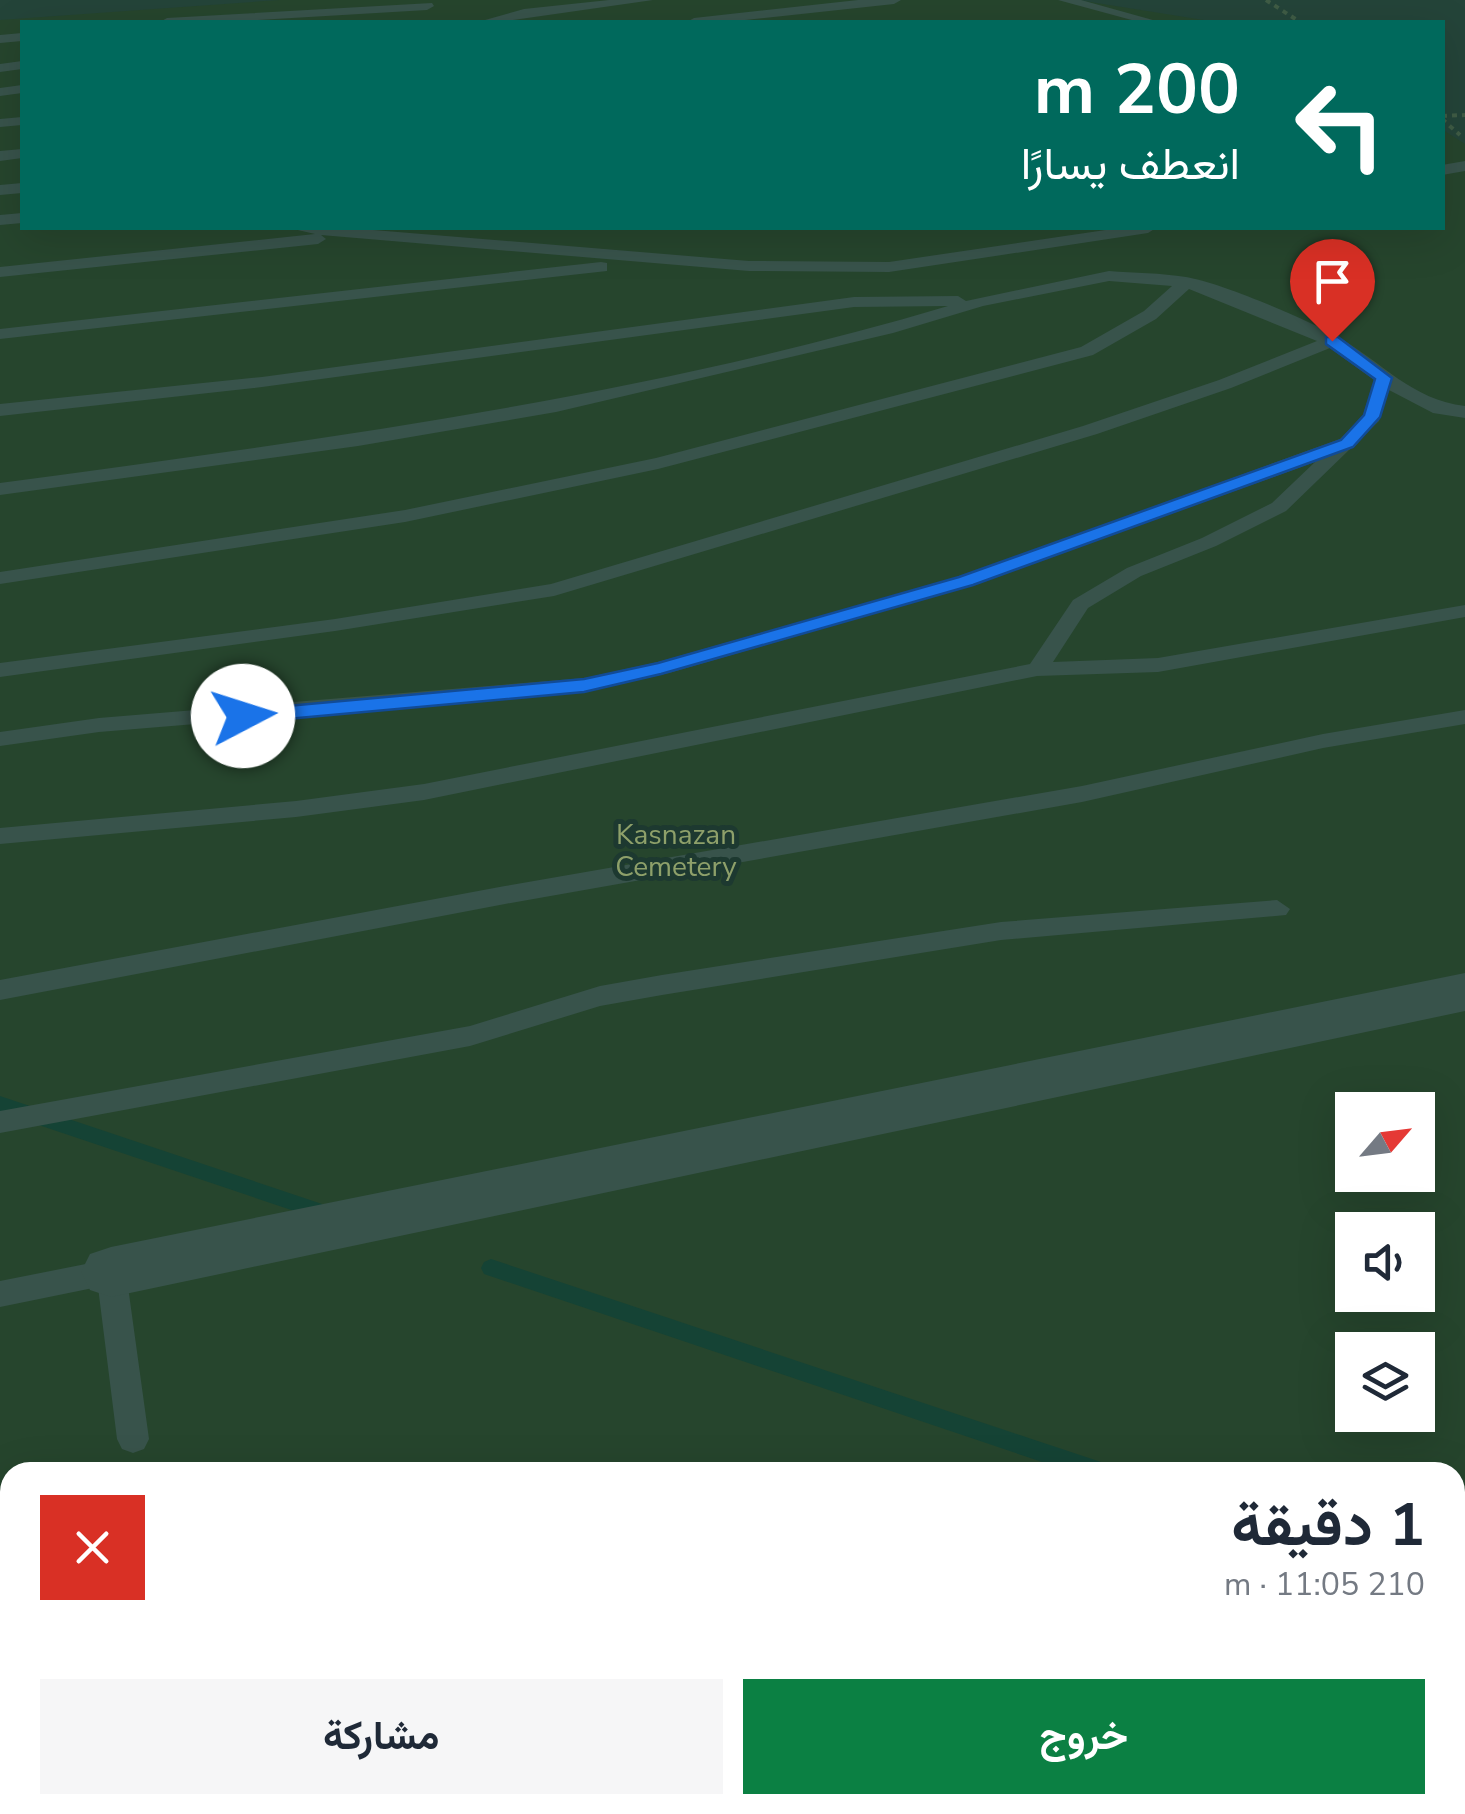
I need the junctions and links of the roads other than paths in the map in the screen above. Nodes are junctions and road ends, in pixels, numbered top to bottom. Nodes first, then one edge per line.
1 (646, 0) edge
2 (894, 0) edge
3 (1065, 0) edge
4 (427, 6) dead end
5 (200, 20) edge
6 (493, 20) edge
7 (712, 20) edge
8 (1145, 20) edge
9 (317, 230) edge
10 (472, 230) edge
11 (1135, 230) edge
12 (358, 234) junction
13 (408, 240) junction
14 (660, 260) junction
15 (0, 272) edge
16 (1186, 282) junction
17 (980, 302) junction
18 (0, 334) edge
19 (1332, 341) junction
20 (1384, 378) junction
21 (0, 410) edge
22 (1465, 412) edge
23 (1347, 443) junction
24 (0, 489) edge
25 (0, 578) edge
26 (1465, 611) edge
27 (1038, 669) junction
28 (0, 670) edge
29 (1465, 717) edge
30 (0, 740) edge
31 (0, 836) edge
32 (1277, 910) dead end
33 (0, 990) edge
34 (1465, 992) edge
35 (0, 1122) edge
36 (111, 1272) junction
37 (0, 1294) edge
38 (133, 1439) dead end

1 - 6 lane
2 - 7 lane
3 - 8 lane
4 - 5 lane
9 - 12 lane
10 - 13 lane
11 - 14 lane
12 - 13 lane
12 - 15 lane
13 - 14 lane
14 - 18 lane
16 - 17 lane
16 - 19 lane
16 - 25 lane
17 - 21 lane
17 - 24 lane
19 - 20 lane
19 - 28 lane
20 - 22 lane
20 - 23 lane
23 - 27 lane
23 - 30 lane
26 - 27 lane
27 - 31 lane
29 - 33 lane
32 - 35 lane
34 - 36 street
36 - 37 lane
36 - 38 lane

